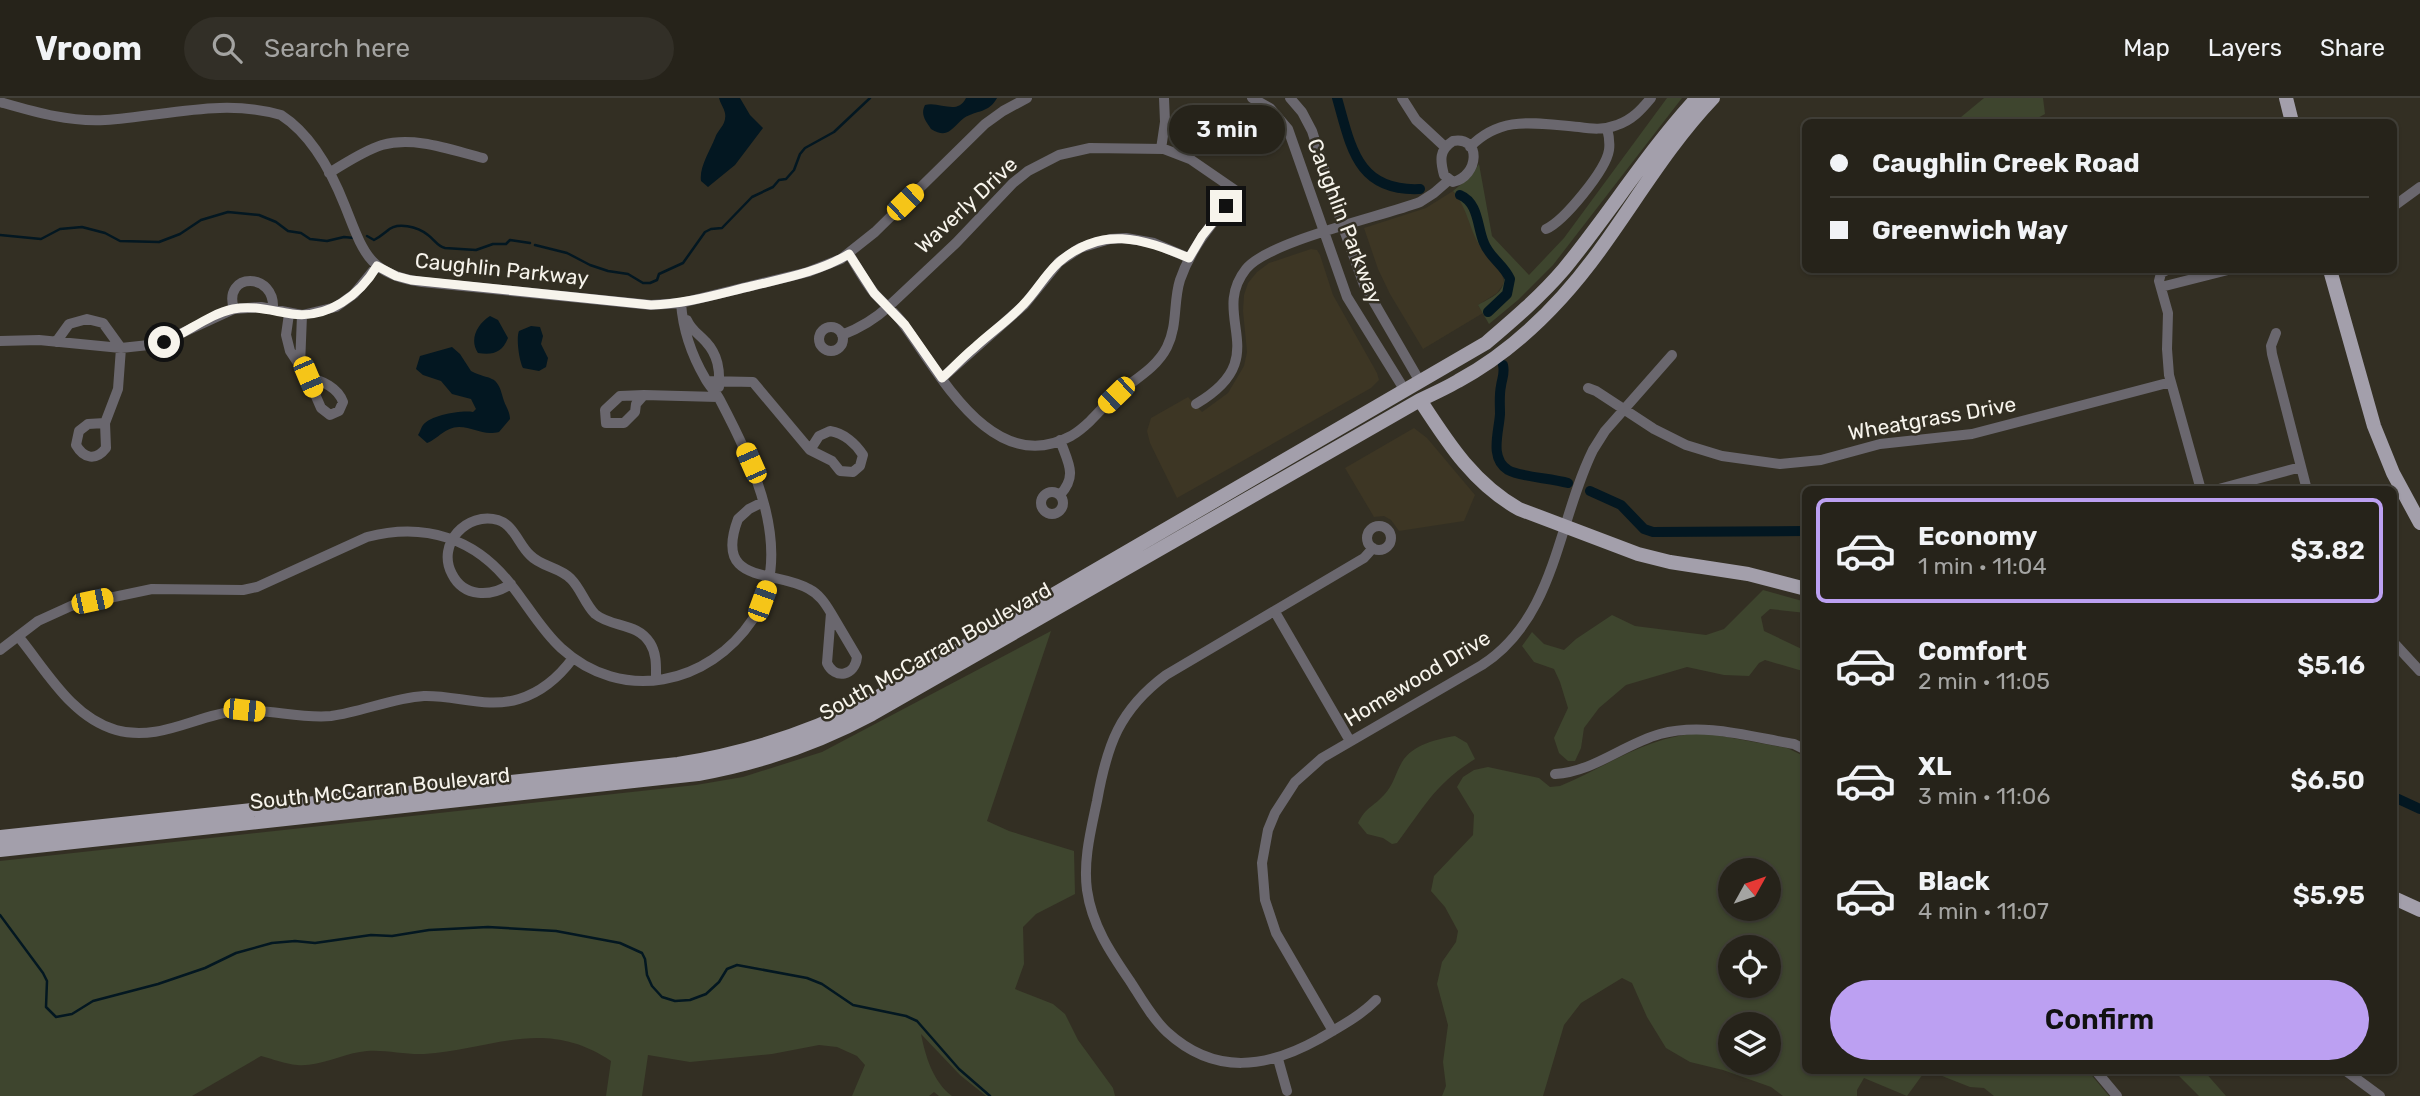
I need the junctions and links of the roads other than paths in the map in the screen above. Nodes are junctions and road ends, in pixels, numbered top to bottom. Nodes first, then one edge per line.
1 (1027, 98) edge
2 (1164, 98) edge
3 (1252, 98) edge
4 (1290, 98) edge
5 (1402, 98) edge
6 (1651, 98) edge
7 (1697, 98) edge
8 (1713, 98) edge
9 (2286, 98) edge
10 (0, 102) edge
11 (2291, 119) edge
12 (1607, 128) junction
13 (1471, 147) junction
14 (1445, 148) junction
15 (1161, 149) junction
16 (483, 158) dead end
17 (329, 173) junction
18 (1448, 180) junction
19 (2420, 187) edge
20 (2397, 204) edge
21 (1343, 227) junction
22 (1546, 229) dead end
23 (1324, 233) junction
24 (849, 254) junction
25 (1189, 258) junction
26 (377, 266) junction
27 (2162, 273) edge
28 (2216, 273) edge
29 (2331, 273) edge
30 (2161, 287) junction
31 (681, 303) junction
32 (888, 307) junction
33 (234, 309) junction
34 (273, 310) junction
35 (289, 314) junction
36 (302, 315) junction
37 (2276, 334) dead end
38 (842, 335) dead end
39 (0, 341) edge
40 (55, 342) junction
41 (121, 348) junction
42 (713, 351) junction
43 (1672, 355) dead end
44 (696, 362) junction
45 (300, 366) junction
46 (308, 377) dead end
47 (942, 378) junction
48 (1419, 380) junction
49 (707, 381) junction
50 (719, 382) junction
51 (2171, 382) junction
52 (1588, 388) dead end
53 (1404, 389) junction
54 (644, 395) dead end
55 (718, 397) junction
56 (1420, 400) junction
57 (1196, 404) dead end
58 (1624, 409) junction
59 (105, 423) dead end
60 (1060, 440) junction
61 (810, 450) junction
62 (2301, 467) junction
63 (2200, 486) edge
64 (2230, 486) edge
65 (2306, 486) edge
66 (1060, 495) dead end
67 (763, 502) junction
68 (2420, 523) edge
69 (1566, 527) junction
70 (452, 538) junction
71 (1373, 548) dead end
72 (768, 578) junction
73 (511, 584) junction
74 (1802, 588) edge
75 (1275, 612) junction
76 (831, 613) junction
77 (18, 636) junction
78 (2397, 646) edge
79 (0, 650) edge
80 (573, 658) junction
81 (2420, 671) edge
82 (656, 680) junction
83 (1350, 741) junction
84 (1802, 748) edge
85 (1555, 774) dead end
86 (0, 837) edge
87 (0, 850) edge
88 (2397, 899) edge
89 (2420, 910) edge
90 (1376, 1000) dead end
91 (1333, 1031) junction
92 (1278, 1059) junction
93 (2099, 1074) edge
94 (2350, 1074) edge
95 (1287, 1091) dead end
96 (2117, 1096) edge
97 (2380, 1096) edge

1 - 24 street, Caughlin Parkway
2 - 15 street
3 - 23 street, Caughlin Parkway
4 - 21 street, Caughlin Parkway
5 - 14 street
6 - 12 street
7 - 48 main road, South McCarran Boulevard
8 - 56 main road, South McCarran Boulevard
9 - 11 main road
10 - 17 street
12 - 13 street
12 - 22 street
13 - 14 street
13 - 18 street
14 - 18 street
15 - 25 street, Waverly Drive
15 - 32 street, Waverly Drive
16 - 17 street
17 - 26 street
18 - 21 street
19 - 20 street
21 - 23 street
21 - 48 street, Caughlin Parkway
23 - 53 street, Caughlin Parkway
23 - 57 street
24 - 31 street, Caughlin Parkway
24 - 32 street
25 - 47 street
25 - 60 street
26 - 31 street, Caughlin Parkway
26 - 36 street
27 - 30 street
28 - 30 street
29 - 68 main road
30 - 51 street
31 - 42 street
31 - 44 street
32 - 38 street, Waverly Drive
32 - 47 street
33 - 34 street
33 - 34 street
33 - 41 street
34 - 35 street
35 - 36 street
35 - 45 street
36 - 45 street
37 - 62 street
39 - 40 street
40 - 41 street
40 - 41 street
41 - 59 street
42 - 44 street
42 - 50 street
43 - 58 street, Homewood Drive
44 - 49 street
45 - 46 street
47 - 60 street
48 - 53 main road, South McCarran Boulevard
48 - 56 main road, Caughlin Parkway
49 - 50 street
49 - 55 street
50 - 55 street
50 - 61 street
51 - 58 street, Wheatgrass Drive
51 - 63 street
52 - 58 street, Wheatgrass Drive
53 - 56 main road, Caughlin Parkway
53 - 86 main road, South McCarran Boulevard
54 - 55 street
55 - 67 street
56 - 69 main road
56 - 87 main road, South McCarran Boulevard
58 - 69 street, Homewood Drive
60 - 66 street
61 - 61 street
62 - 64 street
62 - 65 street
67 - 72 street
67 - 72 street
69 - 74 main road
69 - 83 street, Homewood Drive
70 - 73 street
70 - 73 street
70 - 77 street
70 - 82 street
71 - 75 street
72 - 76 street
72 - 82 street
73 - 80 street
75 - 83 street
75 - 92 street
76 - 76 street
77 - 79 street
77 - 80 street
78 - 81 street
80 - 82 street
83 - 91 street, Homewood Drive
84 - 85 street
88 - 89 main road
90 - 91 street
91 - 92 street
92 - 95 street
93 - 96 street
94 - 97 street

